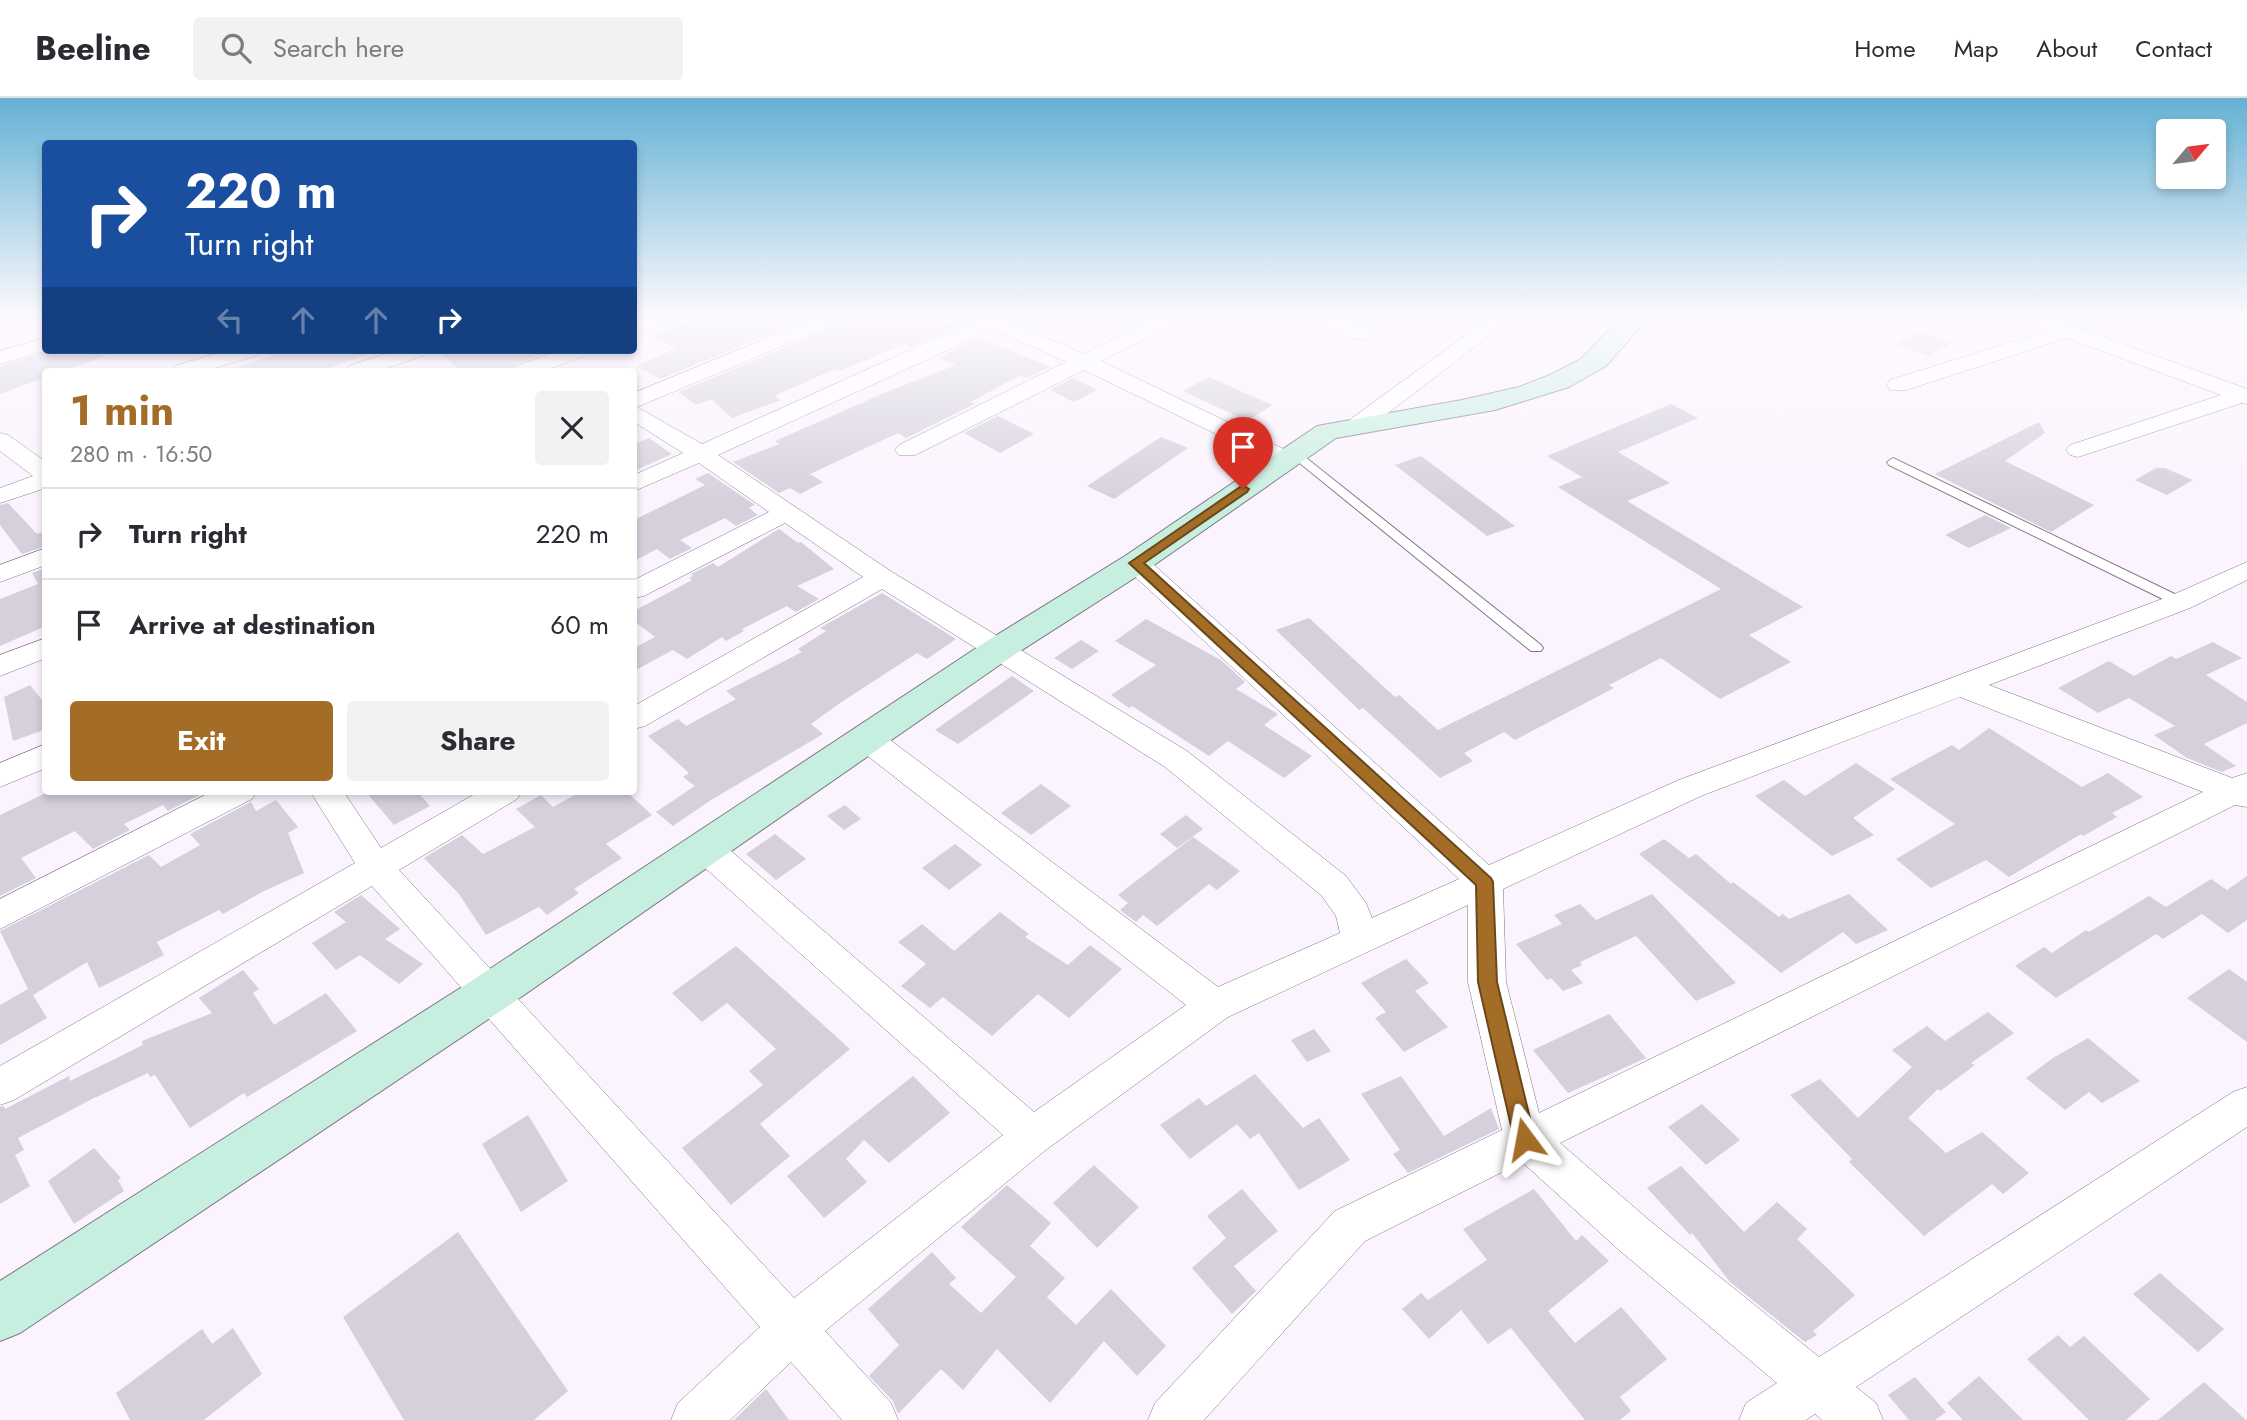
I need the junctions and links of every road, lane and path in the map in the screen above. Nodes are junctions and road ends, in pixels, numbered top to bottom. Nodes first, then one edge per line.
1 (683, 381) edge
2 (859, 381) edge
3 (1042, 381) edge
4 (1127, 381) edge
5 (1418, 381) edge
6 (1558, 381) edge
7 (1909, 381) edge
8 (2203, 381) edge
9 (1898, 384) dead end
10 (2245, 396) edge
11 (637, 400) edge
12 (637, 415) edge
13 (1359, 424) junction
14 (0, 440) edge
15 (907, 450) dead end
16 (2078, 450) dead end
17 (700, 453) junction
18 (1290, 456) junction
19 (1893, 462) dead end
20 (42, 471) edge
21 (42, 481) edge
22 (637, 483) edge
23 (0, 496) edge
24 (786, 513) junction
25 (42, 558) edge
26 (1136, 563) junction
27 (2247, 570) edge
28 (0, 574) edge
29 (882, 578) junction
30 (637, 588) edge
31 (2180, 601) junction
32 (1536, 648) dead end
33 (42, 649) edge
34 (999, 649) junction
35 (0, 667) edge
36 (1959, 685) junction
37 (637, 717) edge
38 (866, 738) junction
39 (42, 757) edge
40 (0, 776) edge
41 (2243, 791) edge
42 (233, 795) edge
43 (329, 795) edge
44 (499, 795) edge
45 (705, 848) junction
46 (375, 866) junction
47 (1485, 882) junction
48 (0, 915) edge
49 (1359, 939) junction
50 (489, 994) junction
51 (1215, 1006) junction
52 (0, 1087) edge
53 (2247, 1105) edge
54 (1033, 1136) junction
55 (1525, 1139) junction
56 (0, 1313) edge
57 (792, 1329) junction
58 (1816, 1385) junction
59 (695, 1420) edge
60 (874, 1420) edge
61 (1171, 1420) edge
62 (1763, 1420) edge
63 (1859, 1420) edge

1 - 11 street
2 - 17 street
3 - 15 street
4 - 18 street
5 - 13 street
6 - 13 main road
7 - 9 street
8 - 10 street
10 - 16 street
12 - 17 street
13 - 18 main road
14 - 20 street
17 - 22 street
17 - 24 street
18 - 26 main road
18 - 32 lane
19 - 31 lane
21 - 23 street
24 - 29 street
24 - 30 street
25 - 28 street
26 - 34 main road
26 - 47 street
27 - 31 street
29 - 34 street
29 - 37 street
31 - 36 street
33 - 35 street
34 - 38 main road
34 - 49 street
36 - 41 street
36 - 47 street
38 - 45 main road
38 - 51 street
39 - 40 street
41 - 55 street
42 - 48 street
43 - 46 street
44 - 46 street
45 - 50 main road
45 - 54 street
46 - 50 street
46 - 52 street
47 - 49 street
47 - 55 street
49 - 51 street
50 - 56 main road
50 - 57 street
51 - 54 street
53 - 58 street
54 - 57 street
55 - 58 street
55 - 61 street
57 - 59 street
57 - 60 street
58 - 62 street
58 - 63 street

